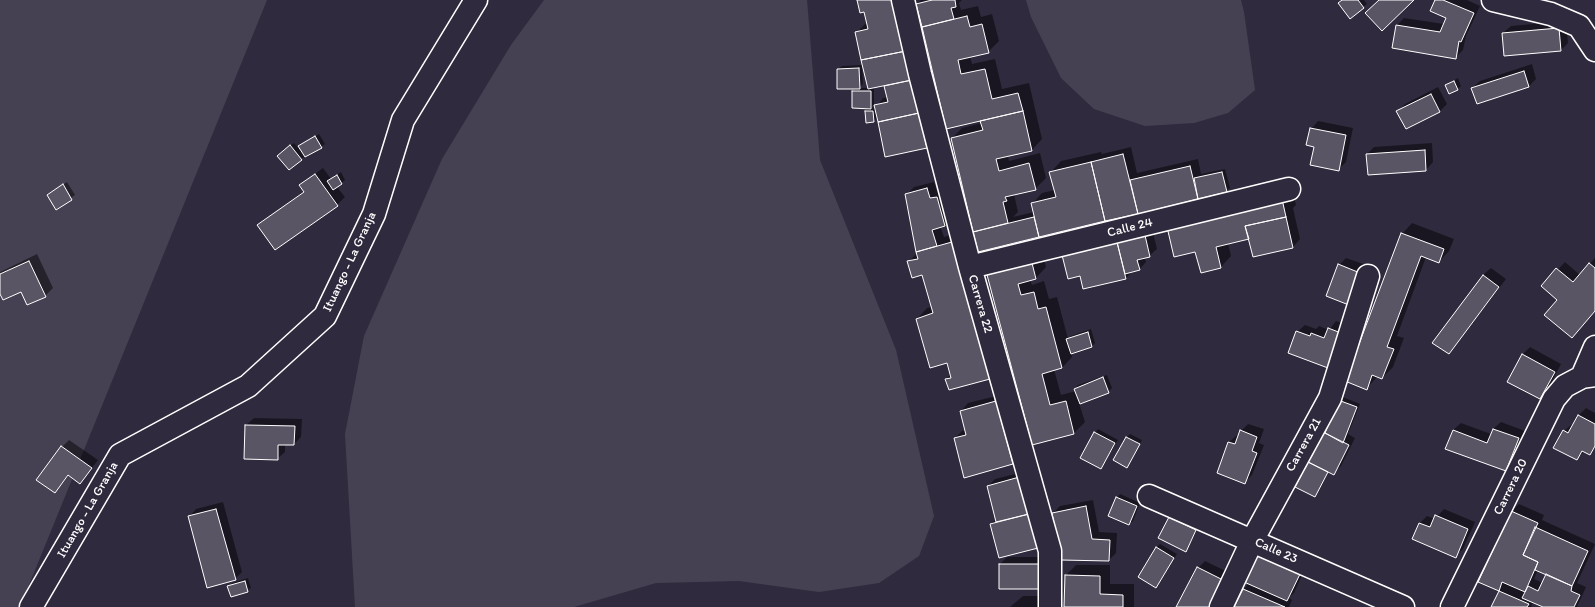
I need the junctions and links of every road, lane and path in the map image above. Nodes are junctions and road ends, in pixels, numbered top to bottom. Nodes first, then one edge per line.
1 (476, 0) edge
2 (903, 0) edge
3 (1493, 0) edge
4 (1595, 50) edge
5 (1290, 189) dead end
6 (970, 267) junction
7 (1368, 276) dead end
8 (1595, 347) edge
9 (1588, 376) edge
10 (1149, 496) dead end
11 (1252, 541) junction
12 (31, 607) edge
13 (1050, 607) edge
14 (1221, 607) edge
15 (1403, 607) edge
16 (1452, 607) edge

1 - 12 street, Ituango - La Granja
2 - 6 street, Carrera 22
3 - 4 street
5 - 6 street, Calle 24
6 - 13 street, Carrera 22
7 - 11 street, Carrera 21
8 - 9 street
9 - 16 street, Carrera 20
10 - 11 street, Calle 23
11 - 14 street, Carrera 21
11 - 15 street, Calle 23

